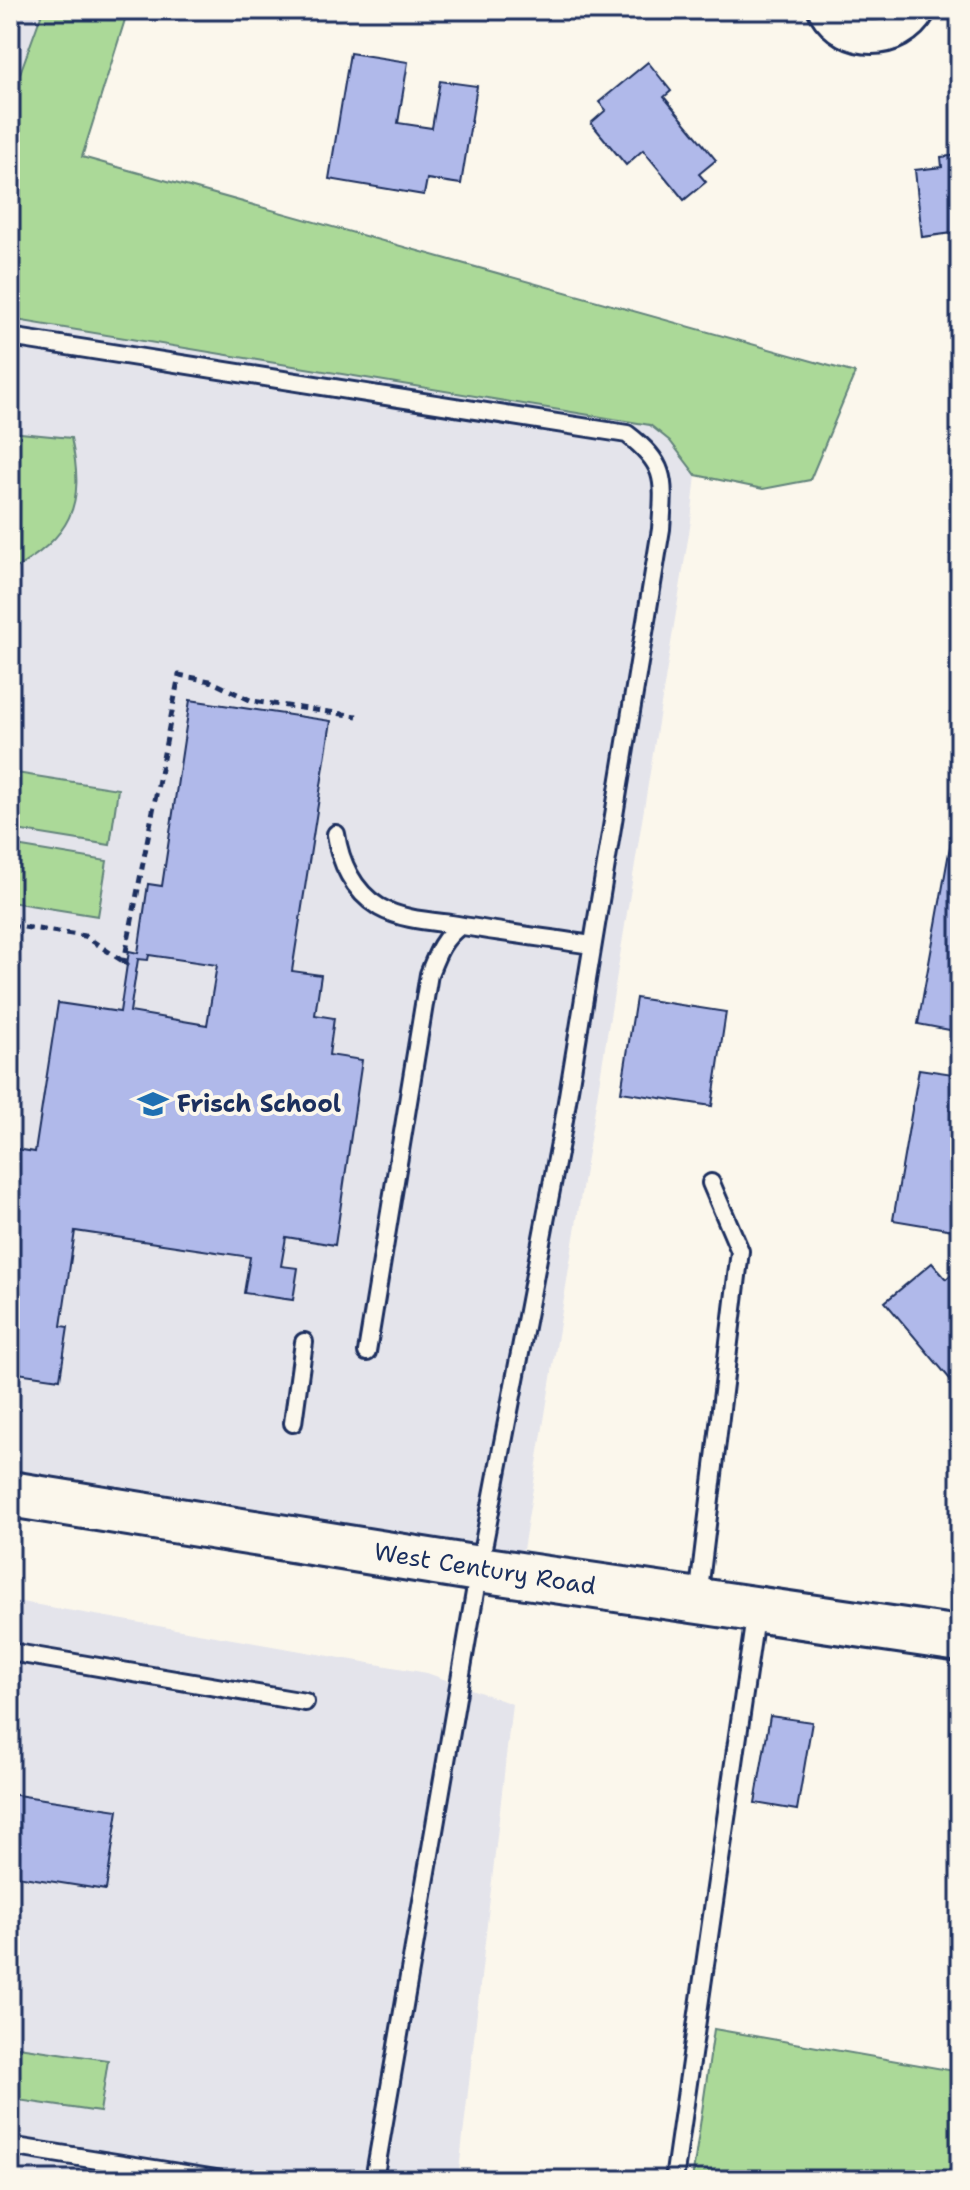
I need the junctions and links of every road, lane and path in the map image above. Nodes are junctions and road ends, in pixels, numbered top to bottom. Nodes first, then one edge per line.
1 (825, 10) edge
2 (919, 10) edge
3 (10, 337) edge
4 (357, 716) dead end
5 (336, 834) dead end
6 (10, 925) edge
7 (460, 926) junction
8 (592, 945) junction
9 (711, 1183) dead end
10 (304, 1342) dead end
11 (367, 1352) dead end
12 (293, 1423) dead end
13 (10, 1494) edge
14 (479, 1569) junction
15 (698, 1601) junction
16 (756, 1609) junction
17 (960, 1639) edge
18 (10, 1652) edge
19 (305, 1702) dead end
20 (10, 2146) edge
21 (223, 2180) edge
22 (374, 2180) edge
23 (674, 2180) edge

1 - 2 street
3 - 8 lane
4 - 6 path
5 - 7 lane
7 - 8 lane
7 - 11 lane
8 - 14 lane
9 - 15 lane
10 - 12 lane
13 - 14 main road, West Century Road
14 - 15 main road, West Century Road
14 - 22 lane
15 - 16 main road, West Century Road
16 - 17 main road, West Century Road
16 - 23 lane
18 - 19 lane
20 - 21 lane

